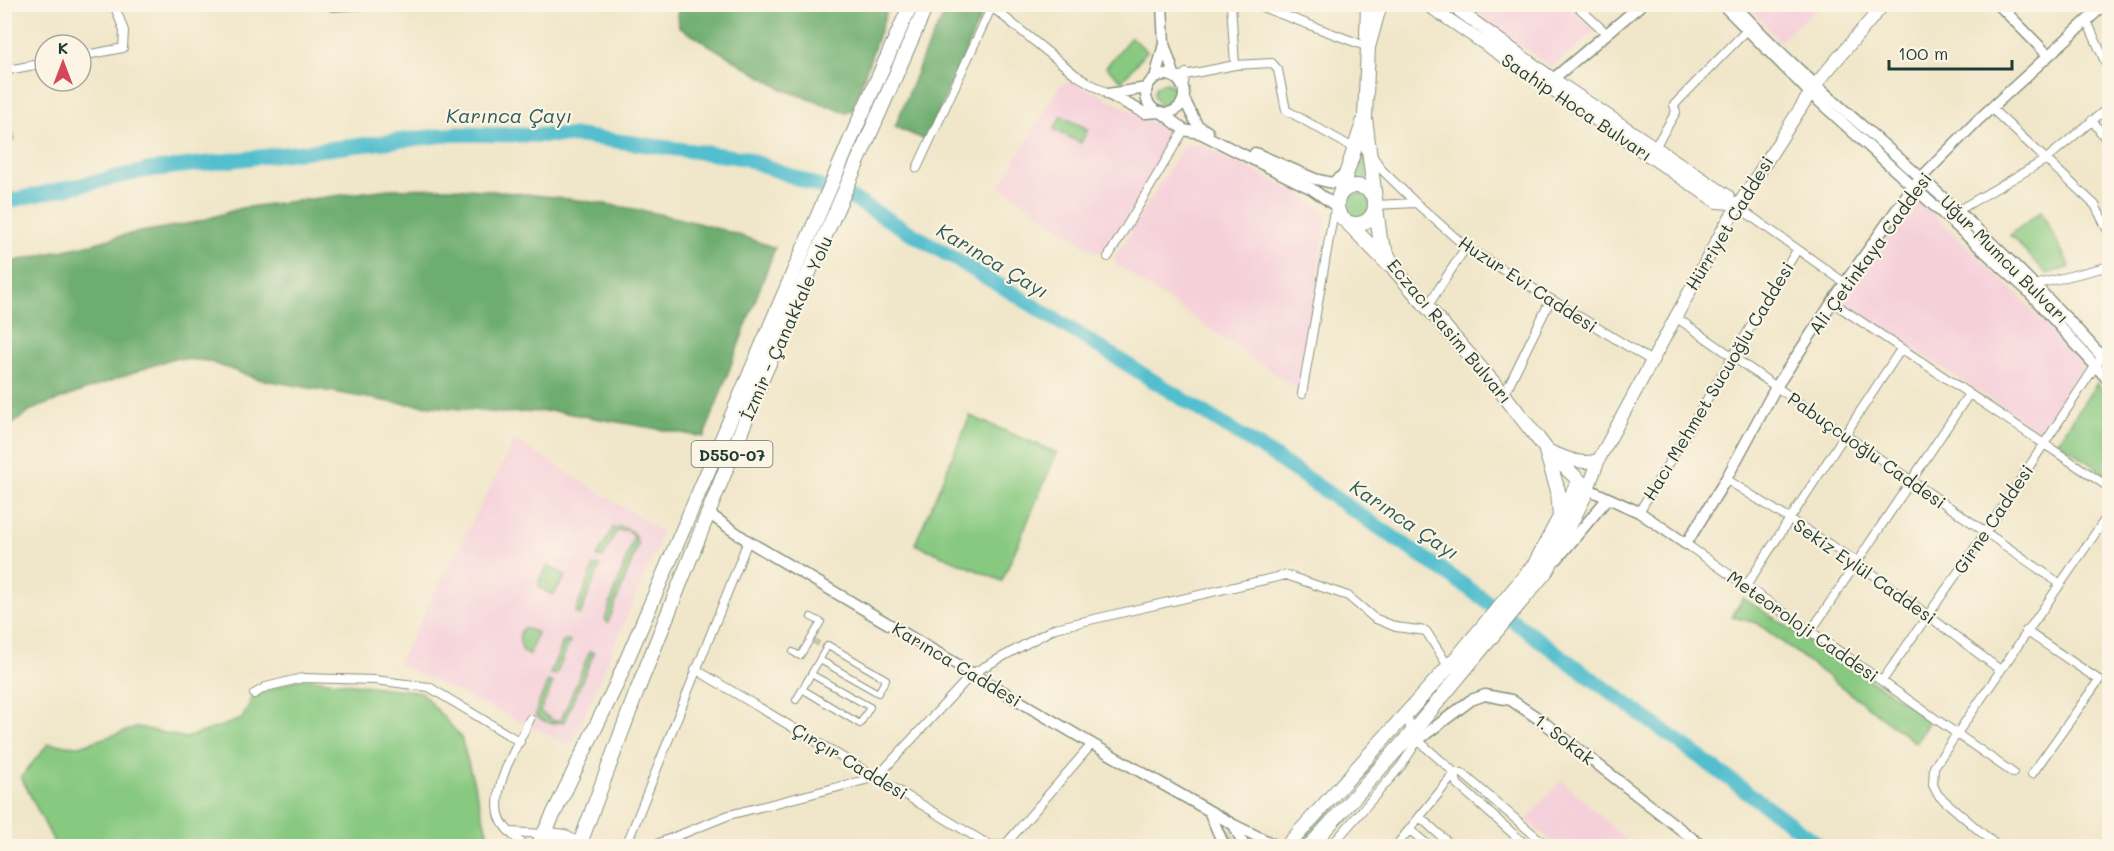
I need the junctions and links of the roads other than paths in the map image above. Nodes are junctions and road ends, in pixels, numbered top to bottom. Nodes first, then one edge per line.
1 (114, 4) edge
2 (323, 4) edge
3 (386, 4) edge
4 (911, 4) edge
5 (927, 4) edge
6 (1162, 4) edge
7 (1231, 4) edge
8 (1254, 4) edge
9 (1368, 4) edge
10 (1380, 4) edge
11 (1426, 4) edge
12 (1450, 4) edge
13 (1575, 4) edge
14 (1642, 4) edge
15 (1722, 4) edge
16 (1734, 4) edge
17 (1884, 4) edge
18 (1998, 4) edge
19 (2105, 4) edge
20 (993, 6) edge
21 (2087, 21) junction
22 (1749, 27) junction
23 (1605, 32) junction
24 (1164, 44) junction
25 (1368, 44) junction
26 (93, 54) edge
27 (2048, 55) junction
28 (1236, 64) junction
29 (33, 65) edge
30 (6, 68) edge
31 (2109, 73) edge
32 (1180, 75) junction
33 (1155, 78) junction
34 (1553, 79) junction
35 (1147, 88) junction
36 (1813, 89) junction
37 (1108, 94) junction
38 (1184, 99) junction
39 (2109, 106) edge
40 (1991, 108) junction
41 (1161, 112) junction
42 (2092, 120) junction
43 (1184, 129) junction
44 (2109, 145) edge
45 (1655, 147) junction
46 (1364, 151) junction
47 (2045, 160) junction
48 (917, 168) dead end
49 (1350, 170) junction
50 (1918, 182) junction
51 (1416, 203) junction
52 (1338, 205) junction
53 (1375, 205) junction
54 (1734, 205) junction
55 (1957, 211) junction
56 (1347, 222) junction
57 (2109, 236) edge
58 (1467, 247) junction
59 (1797, 250) junction
60 (1108, 257) dead end
61 (2109, 266) edge
62 (1395, 270) junction
63 (1845, 283) junction
64 (2034, 285) junction
65 (1550, 301) junction
66 (1832, 302) junction
67 (1427, 307) junction
68 (1674, 316) junction
69 (1900, 349) junction
70 (1732, 357) junction
71 (1650, 360) junction
72 (2098, 361) junction
73 (2109, 366) edge
74 (2109, 382) edge
75 (1776, 387) junction
76 (1302, 394) dead end
77 (1969, 394) junction
78 (1503, 395) junction
79 (1845, 435) junction
80 (2043, 442) junction
81 (1546, 449) junction
82 (1599, 459) junction
83 (1726, 479) junction
84 (1911, 481) junction
85 (1583, 486) junction
86 (2109, 488) edge
87 (1608, 498) junction
88 (1639, 512) junction
89 (2109, 512) edge
90 (708, 513) junction
91 (1561, 519) junction
92 (1790, 519) junction
93 (1986, 532) junction
94 (748, 541) junction
95 (1686, 544) junction
96 (1857, 562) junction
97 (1541, 567) junction
98 (2059, 584) junction
99 (1746, 586) junction
100 (1929, 615) junction
101 (811, 617) dead end
102 (1811, 631) junction
103 (2026, 631) junction
104 (793, 652) dead end
105 (1465, 658) junction
106 (820, 660) junction
107 (1448, 666) junction
108 (695, 669) junction
109 (1999, 669) junction
110 (973, 673) junction
111 (812, 674) junction
112 (1882, 681) junction
113 (802, 689) junction
114 (878, 693) junction
115 (254, 694) dead end
116 (796, 700) dead end
117 (870, 707) junction
118 (1407, 712) junction
119 (530, 719) dead end
120 (1955, 735) junction
121 (1415, 737) junction
122 (520, 742) junction
123 (1092, 744) junction
124 (1455, 773) junction
125 (2013, 773) dead end
126 (2032, 774) dead end
127 (877, 777) junction
128 (1209, 811) junction
129 (1420, 818) junction
130 (1234, 825) junction
131 (1410, 830) junction
132 (509, 832) junction
133 (541, 840) edge
134 (525, 846) edge
135 (579, 846) edge
136 (626, 846) edge
137 (652, 846) edge
138 (987, 846) edge
139 (1006, 846) edge
140 (1224, 846) edge
141 (1244, 846) edge
142 (1277, 846) edge
143 (1287, 846) edge
144 (1310, 846) edge
145 (1332, 846) edge
146 (1396, 846) edge
147 (1429, 846) edge
148 (1452, 846) edge
149 (1527, 846) edge
150 (1547, 846) edge
151 (1702, 846) edge
152 (1997, 846) edge

1 - 26 street
2 - 3 street
4 - 133 main road, İzmir - Çanakkale Yolu / D550-07
5 - 90 main road, İzmir - Çanakkale Yolu / D550-07
6 - 24 street
7 - 28 street
8 - 25 street
9 - 25 main road
10 - 25 main road
11 - 54 main road, Saahip Hoca Bulvarı
12 - 34 main road, Saahip Hoca Bulvarı
13 - 23 street
14 - 23 street
15 - 22 street
16 - 22 street
17 - 36 main road, Hürriyet Caddesi
18 - 27 street
19 - 21 street, Ali Çetinkaya Caddesi
20 - 37 street
20 - 48 street
21 - 27 street, Ali Çetinkaya Caddesi
21 - 31 street
22 - 36 street, Uğur Mumcu Bulvarı
22 - 45 street
23 - 34 street
24 - 32 street
24 - 33 street
25 - 46 main road
27 - 40 street, Ali Çetinkaya Caddesi
28 - 32 street
28 - 46 street
29 - 30 street
32 - 33 street
32 - 38 street
33 - 35 street
34 - 45 main road, Saahip Hoca Bulvarı
35 - 37 street
35 - 41 street
36 - 50 street, Uğur Mumcu Bulvarı
36 - 54 main road, Hürriyet Caddesi
37 - 41 street
38 - 41 street
38 - 49 street
39 - 42 street
40 - 47 street
40 - 50 street, Ali Çetinkaya Caddesi
41 - 43 street
42 - 44 street
42 - 47 street
43 - 52 street
43 - 60 street
45 - 54 main road, Saahip Hoca Bulvarı
46 - 49 main road
46 - 51 street, Huzur Evi Caddesi
46 - 53 main road, Eczacı Rasim Bulvarı
47 - 55 street
47 - 57 street
49 - 52 main road
50 - 55 street, Uğur Mumcu Bulvarı
50 - 63 street, Ali Çetinkaya Caddesi
50 - 72 street, Uğur Mumcu Bulvarı
51 - 53 street
51 - 58 street, Huzur Evi Caddesi
52 - 53 main road
52 - 56 main road
52 - 76 street
53 - 56 main road
53 - 62 main road, Eczacı Rasim Bulvarı
54 - 59 street
54 - 68 main road, Hürriyet Caddesi
55 - 64 street, Uğur Mumcu Bulvarı
56 - 62 main road
58 - 65 street, Huzur Evi Caddesi
58 - 67 street
59 - 63 street
59 - 70 street, Hacı Mehmet Sucuoğlu Caddesi
61 - 64 street
62 - 67 main road, Eczacı Rasim Bulvarı
63 - 66 street, Ali Çetinkaya Caddesi
64 - 72 street, Uğur Mumcu Bulvarı
65 - 71 street, Huzur Evi Caddesi
65 - 78 street
66 - 69 street
66 - 75 street, Ali Çetinkaya Caddesi
67 - 78 main road, Eczacı Rasim Bulvarı
68 - 70 street, Pabuçcuoğlu Caddesi
68 - 71 main road, Hürriyet Caddesi
69 - 77 street
69 - 79 street
70 - 75 street, Pabuçcuoğlu Caddesi
70 - 88 street, Hacı Mehmet Sucuoğlu Caddesi
71 - 82 main road, Hürriyet Caddesi
72 - 73 street, Uğur Mumcu Bulvarı
72 - 74 street, Uğur Mumcu Bulvarı
72 - 80 street, Girne Caddesi
75 - 79 street, Pabuçcuoğlu Caddesi
75 - 83 street, Ali Çetinkaya Caddesi
77 - 80 street
77 - 84 street
78 - 81 main road, Eczacı Rasim Bulvarı
79 - 84 street, Pabuçcuoğlu Caddesi
79 - 92 street
80 - 86 street
80 - 93 street, Girne Caddesi
81 - 82 main road
81 - 85 main road, Eczacı Rasim Bulvarı
81 - 91 main road
82 - 85 main road, Hürriyet Caddesi
83 - 92 street, Sekiz Eylül Caddesi
83 - 95 street, Ali Çetinkaya Caddesi
84 - 93 street, Pabuçcuoğlu Caddesi
84 - 96 street
85 - 87 street, Meteoroloji Caddesi
85 - 91 main road
85 - 97 main road
87 - 88 street, Meteoroloji Caddesi
87 - 97 street
88 - 95 street, Meteoroloji Caddesi
89 - 98 street
90 - 94 street, Karınca Caddesi
90 - 135 main road, İzmir - Çanakkale Yolu / D550-07
91 - 97 main road
92 - 96 street, Sekiz Eylül Caddesi
92 - 99 street
93 - 98 street, Pabuçcuoğlu Caddesi
93 - 100 street, Girne Caddesi
94 - 108 street
94 - 110 street, Karınca Caddesi
95 - 99 street, Meteoroloji Caddesi
96 - 100 street, Sekiz Eylül Caddesi
96 - 102 street
97 - 105 main road
98 - 103 street
99 - 102 street, Meteoroloji Caddesi
100 - 109 street, Sekiz Eylül Caddesi
100 - 112 street, Girne Caddesi
101 - 104 street
102 - 112 street, Meteoroloji Caddesi
103 - 109 street
103 - 126 street
105 - 107 main road
105 - 121 main road
106 - 111 street
106 - 114 street
106 - 114 street
107 - 110 street
107 - 118 main road
108 - 127 street, Çırçır Caddesi
108 - 136 street
109 - 120 street
110 - 123 street, Karınca Caddesi
110 - 127 street
111 - 113 street
111 - 117 street
112 - 120 street, Meteoroloji Caddesi
113 - 116 street
113 - 117 street
114 - 117 street
115 - 122 street
118 - 121 street
118 - 143 main road
119 - 122 street
120 - 125 street, Meteoroloji Caddesi
120 - 152 street
121 - 124 street
121 - 144 main road
121 - 145 street
121 - 151 street, 1. Sokak
122 - 132 street
123 - 128 street, Karınca Caddesi
123 - 139 street
124 - 129 street
124 - 149 street
124 - 150 street
127 - 137 street
127 - 138 street, Çırçır Caddesi
128 - 130 street, Karınca Caddesi
128 - 140 street
129 - 131 street
129 - 148 street
130 - 141 street
130 - 142 street, Karınca Caddesi
131 - 146 street
131 - 147 street
132 - 133 street
132 - 134 street
133 - 135 main road
138 - 139 street, Çırçır Caddesi

